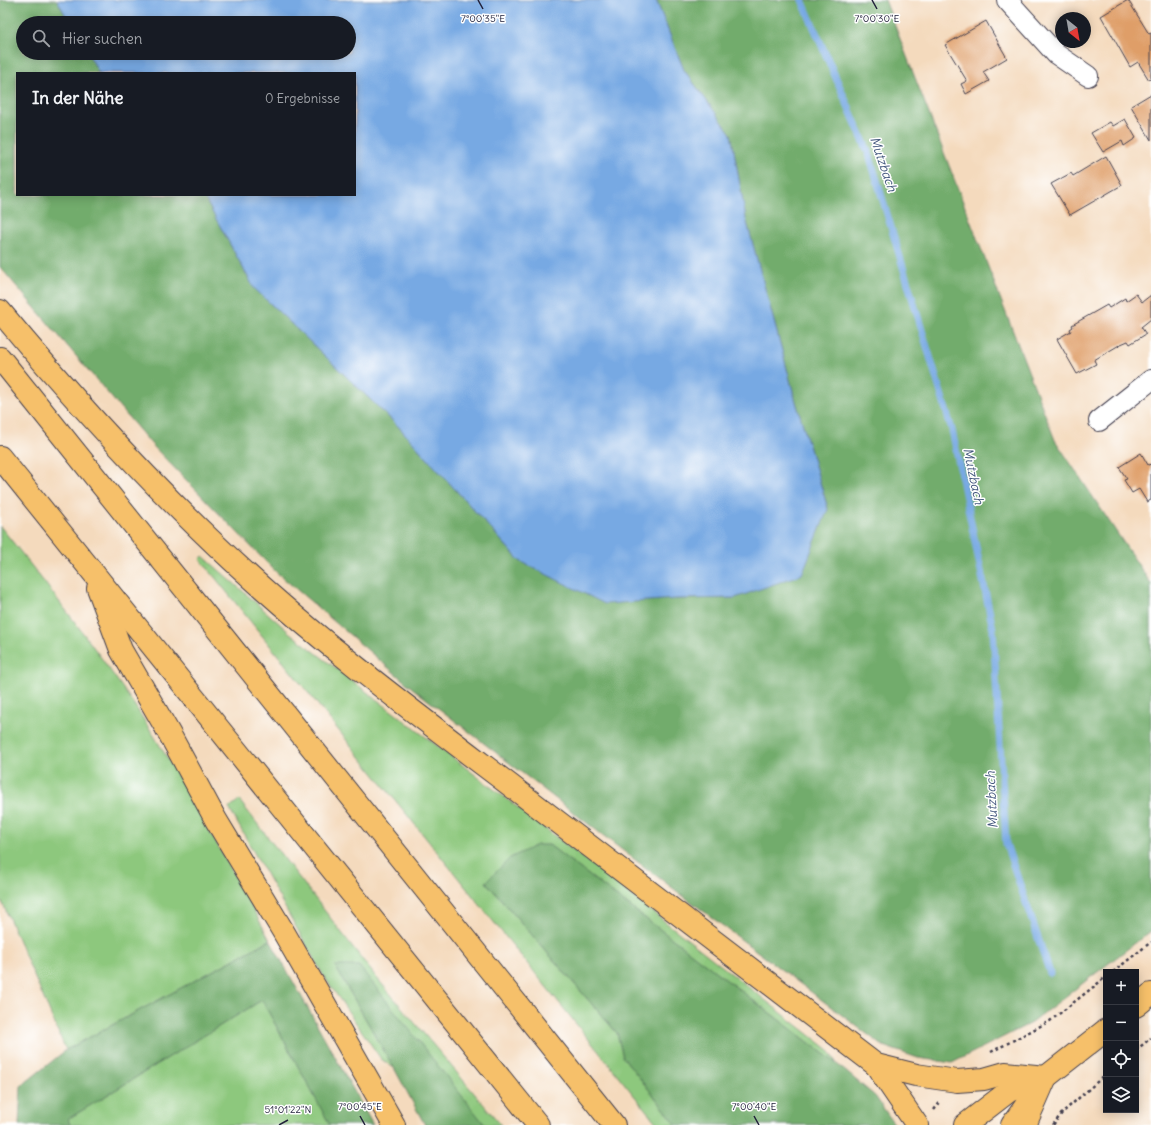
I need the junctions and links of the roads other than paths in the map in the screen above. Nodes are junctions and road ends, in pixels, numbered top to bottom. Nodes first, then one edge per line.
1 (1007, 0) edge
2 (1088, 76) dead end
3 (0, 311) edge
4 (0, 358) edge
5 (1151, 380) edge
6 (1099, 421) dead end
7 (0, 457) edge
8 (92, 570) junction
9 (1151, 994) edge
10 (1137, 1005) edge
11 (1103, 1032) edge
12 (876, 1064) junction
13 (1046, 1077) junction
14 (394, 1125) edge
15 (538, 1125) edge
16 (614, 1125) edge
17 (916, 1125) edge
18 (965, 1125) edge
19 (1012, 1125) edge
20 (1025, 1125) edge

1 - 2 street
3 - 12 main road
4 - 16 main road
5 - 6 street
7 - 8 main road
8 - 14 main road
8 - 15 main road
9 - 10 main road
11 - 13 main road
12 - 13 main road
12 - 17 main road
13 - 18 main road
13 - 19 main road
13 - 20 main road

